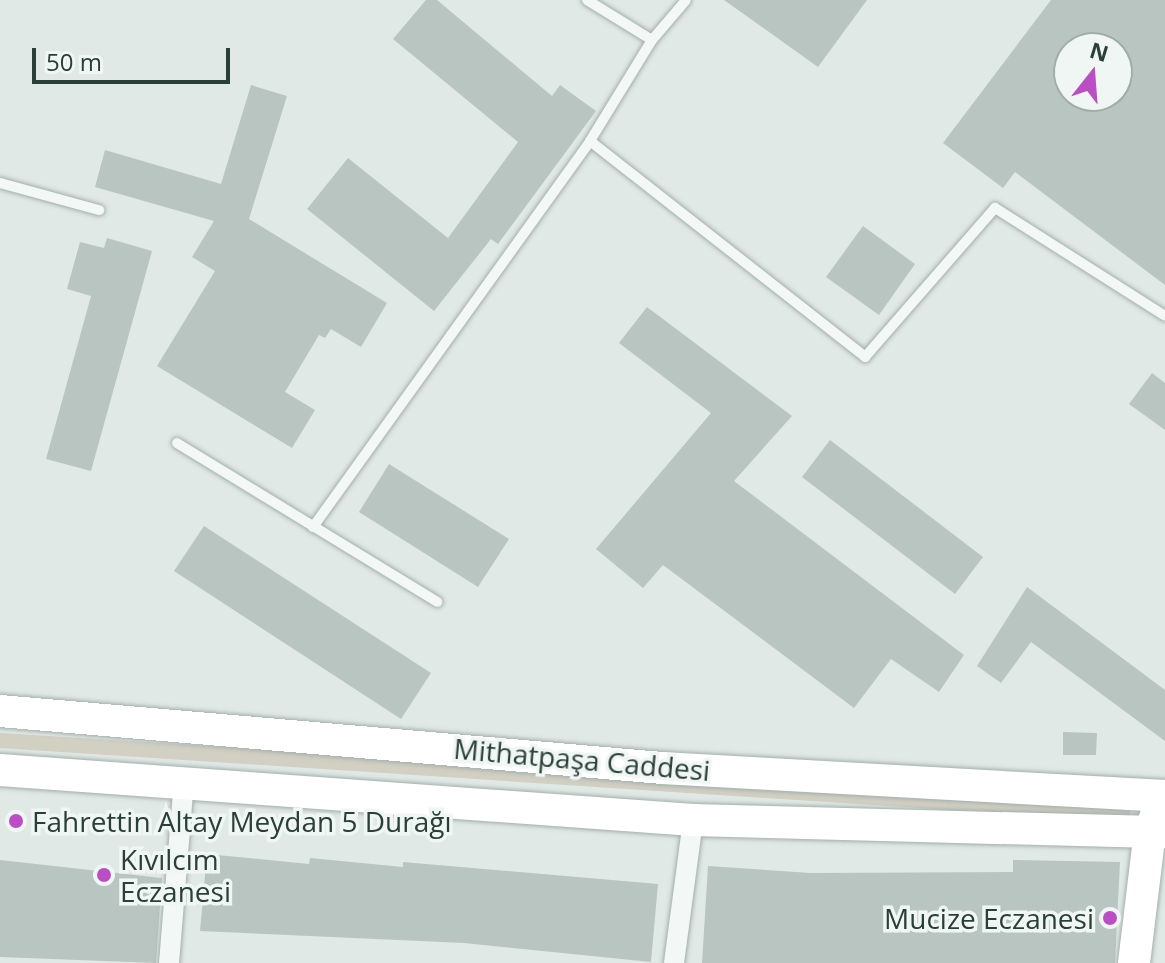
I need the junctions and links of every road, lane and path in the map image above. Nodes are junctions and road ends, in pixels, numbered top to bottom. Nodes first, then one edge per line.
1 (587, 0) edge
2 (686, 0) edge
3 (652, 40) junction
4 (590, 141) junction
5 (0, 183) edge
6 (99, 210) dead end
7 (1165, 316) edge
8 (177, 443) dead end
9 (313, 527) junction
10 (437, 602) dead end
11 (0, 711) edge
12 (0, 770) edge
13 (184, 781) junction
14 (1165, 797) edge
15 (693, 820) junction
16 (1157, 831) edge
17 (169, 963) edge
18 (674, 963) edge
19 (1134, 963) edge

1 - 3 lane
2 - 3 lane
3 - 4 lane
4 - 7 lane
4 - 9 lane
5 - 6 lane
8 - 9 lane
9 - 10 lane
11 - 14 main road, Mithatpaşa Caddesi
12 - 13 main road, Mithatpaşa Caddesi
13 - 15 main road, Mithatpaşa Caddesi
13 - 17 street
14 - 16 main road
15 - 16 main road, Mithatpaşa Caddesi
15 - 18 street
16 - 19 main road

